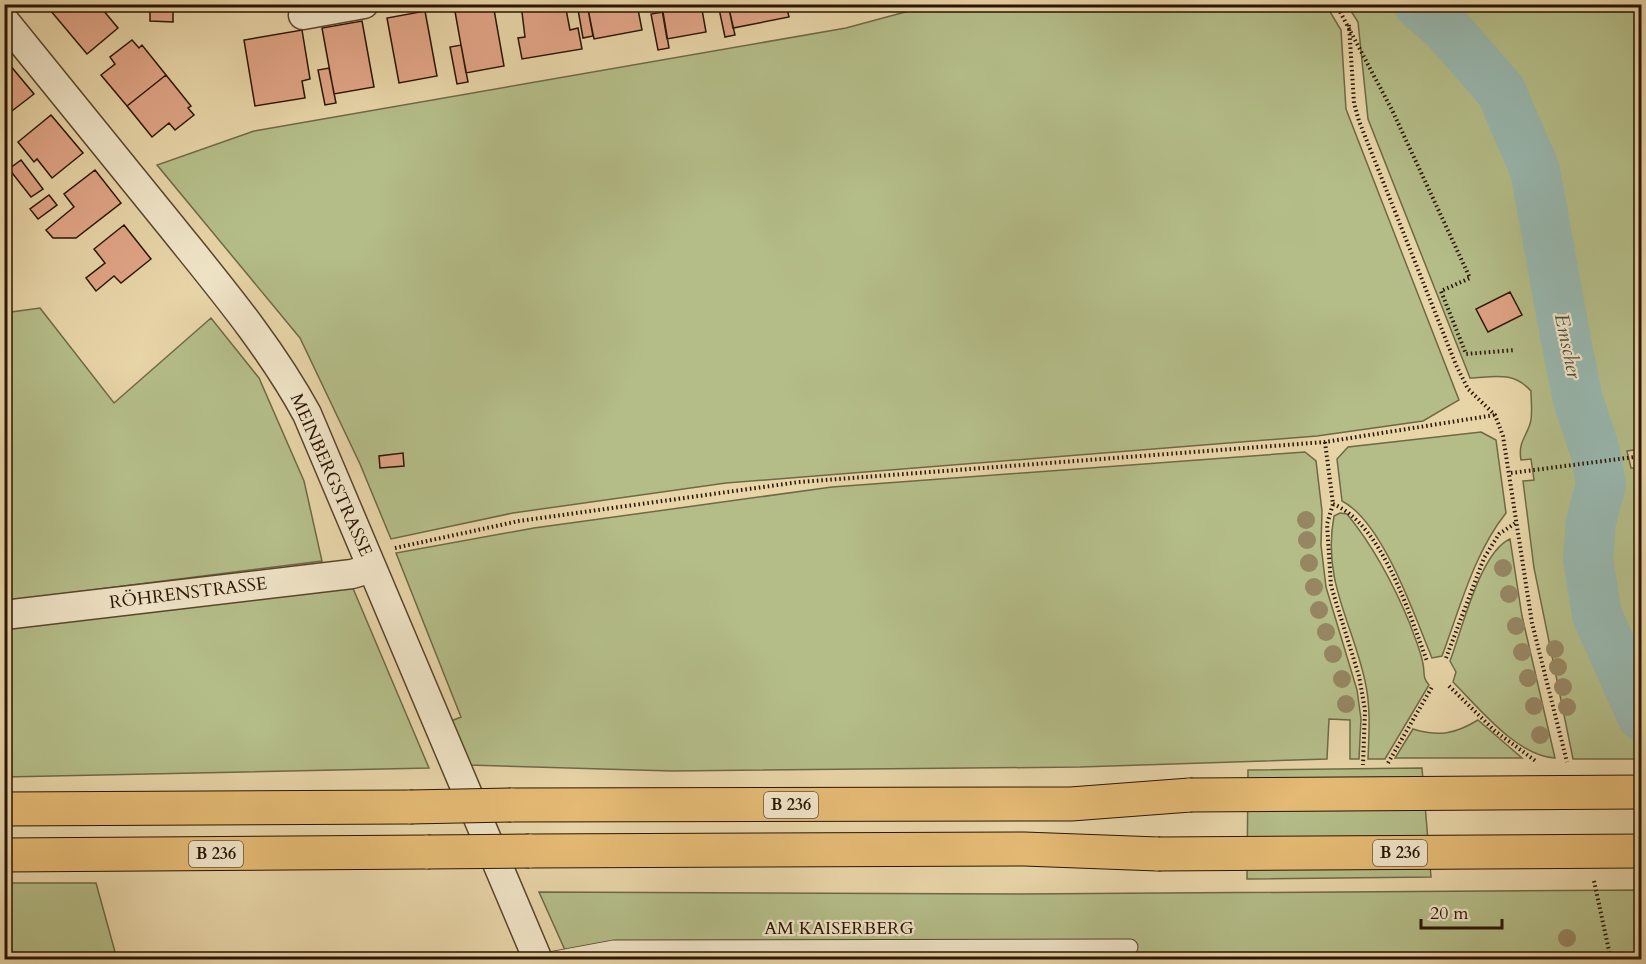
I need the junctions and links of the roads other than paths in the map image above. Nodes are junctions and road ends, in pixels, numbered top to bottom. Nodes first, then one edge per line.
1 (364, 4) edge
2 (303, 15) dead end
3 (4, 20) edge
4 (380, 558) junction
5 (4, 615) edge
6 (1641, 792) edge
7 (4, 809) edge
8 (1641, 851) edge
9 (4, 855) edge
10 (1130, 948) dead end
11 (538, 960) edge
12 (549, 960) edge

1 - 2 street
3 - 4 street, MEINBERGSTRASSE
4 - 5 street, RÖHRENSTRASSE
4 - 11 street, MEINBERGSTRASSE
6 - 7 highway, B 236, bridge
8 - 9 highway, B 236, bridge
10 - 12 lane, AM KAISERBERG

